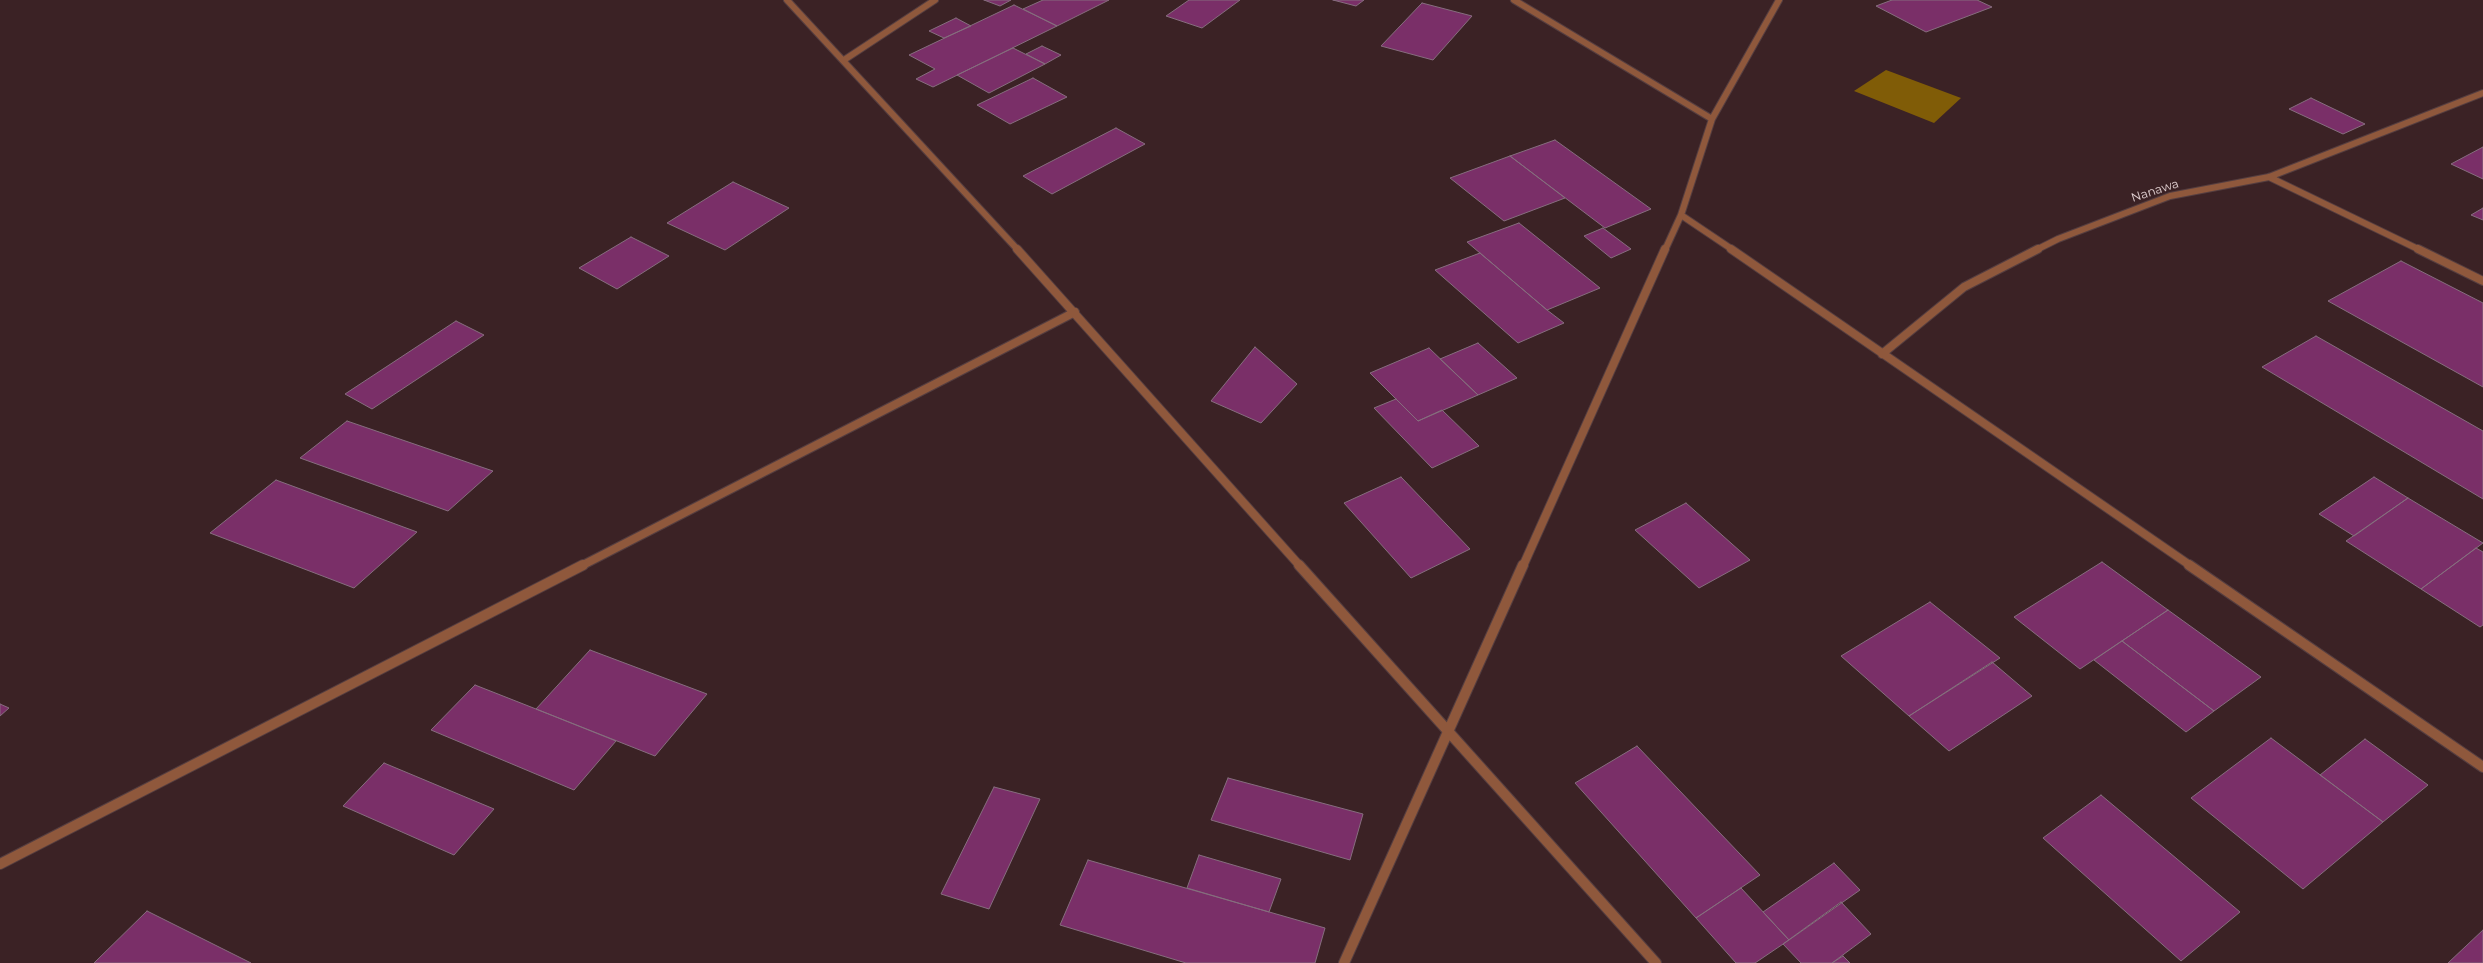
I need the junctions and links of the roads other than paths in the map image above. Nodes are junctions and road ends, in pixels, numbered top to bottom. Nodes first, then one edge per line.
1 (787, 0) edge
2 (935, 0) edge
3 (1514, 0) edge
4 (1779, 0) edge
5 (844, 60) junction
6 (2483, 93) edge
7 (1712, 119) junction
8 (2268, 178) junction
9 (1681, 215) junction
10 (2483, 281) edge
11 (1075, 312) junction
12 (1882, 354) junction
13 (1447, 732) junction
14 (2483, 767) edge
15 (0, 864) edge
16 (1344, 963) edge
17 (1656, 963) edge

1 - 5 street
2 - 5 street
3 - 7 street
4 - 7 street
5 - 11 street
6 - 8 street, Nanawa
7 - 9 street
8 - 10 street
8 - 12 street, Nanawa
9 - 12 street
9 - 13 street
11 - 13 street
11 - 15 street
12 - 14 street
13 - 16 street
13 - 17 street

